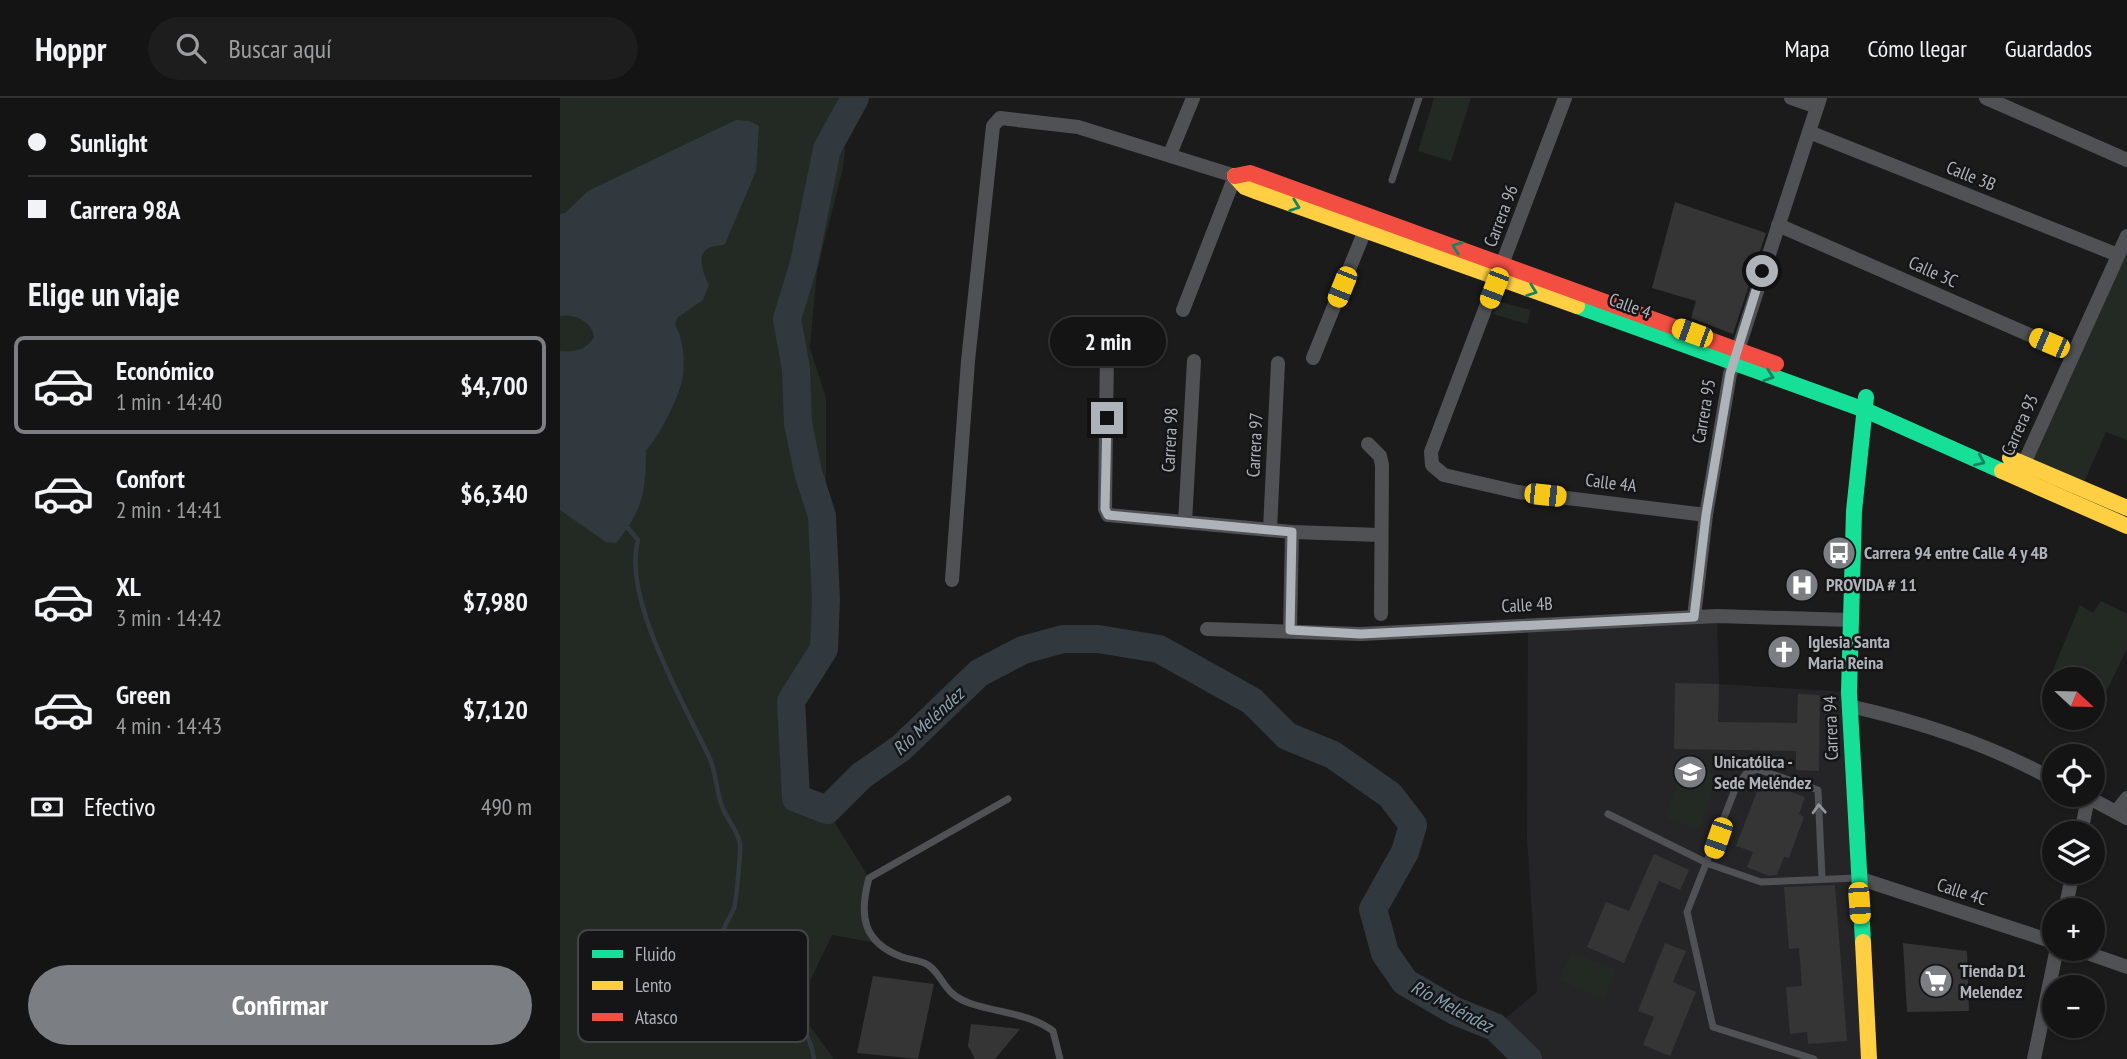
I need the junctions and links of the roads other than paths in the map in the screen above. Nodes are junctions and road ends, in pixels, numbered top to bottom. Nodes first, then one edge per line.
1 (1193, 98) edge
2 (1419, 98) edge
3 (1565, 98) edge
4 (1791, 98) edge
5 (1986, 98) edge
6 (1819, 102) edge
7 (1809, 132) junction
8 (1170, 154) junction
9 (2127, 160) edge
10 (1235, 176) junction
11 (1392, 180) dead end
12 (1368, 224) junction
13 (1778, 225) junction
14 (2127, 236) edge
15 (2119, 255) junction
16 (1500, 271) junction
17 (1183, 310) dead end
18 (1107, 348) dead end
19 (2073, 354) junction
20 (1735, 357) junction
21 (1313, 358) dead end
22 (1194, 361) dead end
23 (1278, 363) dead end
24 (1866, 403) junction
25 (1368, 444) dead end
26 (1432, 465) joint
27 (2021, 471) junction
28 (2127, 508) edge
29 (1706, 515) junction
30 (1185, 522) junction
31 (2127, 526) edge
32 (1270, 529) junction
33 (1292, 532) junction
34 (1380, 535) junction
35 (952, 580) dead end
36 (1381, 614) dead end
37 (1694, 617) junction
38 (1850, 620) junction
39 (1207, 629) dead end
40 (1290, 630) junction
41 (1849, 706) junction
42 (2042, 773) edge
43 (2127, 797) edge
44 (1008, 799) dead end
45 (2105, 806) edge
46 (1608, 814) dead end
47 (2122, 815) edge
48 (1709, 864) junction
49 (1822, 878) junction
50 (1858, 878) junction
51 (2042, 938) edge
52 (2105, 959) edge
53 (2054, 961) edge
54 (2127, 967) edge
55 (1060, 1059) edge
56 (1814, 1059) edge
57 (1869, 1059) edge
58 (2034, 1059) edge

1 - 8 street
2 - 11 lane
3 - 16 street, Carrera 96
4 - 6 street
5 - 9 street
6 - 7 street, Carrera 95
7 - 13 street, Carrera 95
7 - 15 street, Calle 3B
8 - 10 street, Calle 4
8 - 35 street, Calle 4
10 - 12 street, Calle 4
10 - 17 street
12 - 16 street, Calle 4
12 - 21 street
13 - 19 street, Calle 3C
13 - 20 street, Carrera 95
14 - 15 street, Carrera 93
15 - 19 street, Carrera 93
16 - 20 street, Calle 4
16 - 26 street, Carrera 96
18 - 30 street
19 - 27 street, Carrera 93
20 - 24 street, Calle 4
20 - 29 street, Carrera 95
22 - 30 street, Carrera 98
23 - 32 street, Carrera 97
24 - 27 street, Calle 4
24 - 38 street, Carrera 94
25 - 34 street
26 - 29 street, Calle 4A
27 - 28 street, Calle 4
27 - 31 street, Calle 4
29 - 37 street, Carrera 95
30 - 32 street
32 - 33 street
33 - 34 street
33 - 40 street
34 - 36 street
37 - 38 street, Calle 4B
37 - 40 street, Calle 4B
38 - 41 street, Carrera 94
39 - 40 street, Calle 4B
41 - 42 street
41 - 50 street, Carrera 94
43 - 47 street
44 - 55 lane
45 - 47 street
46 - 48 lane
48 - 49 lane
49 -> 48 lane
48 - 56 lane
49 - 50 lane
50 - 51 street, Calle 4C
50 - 57 street, Carrera 94
52 - 54 street
53 - 58 street

